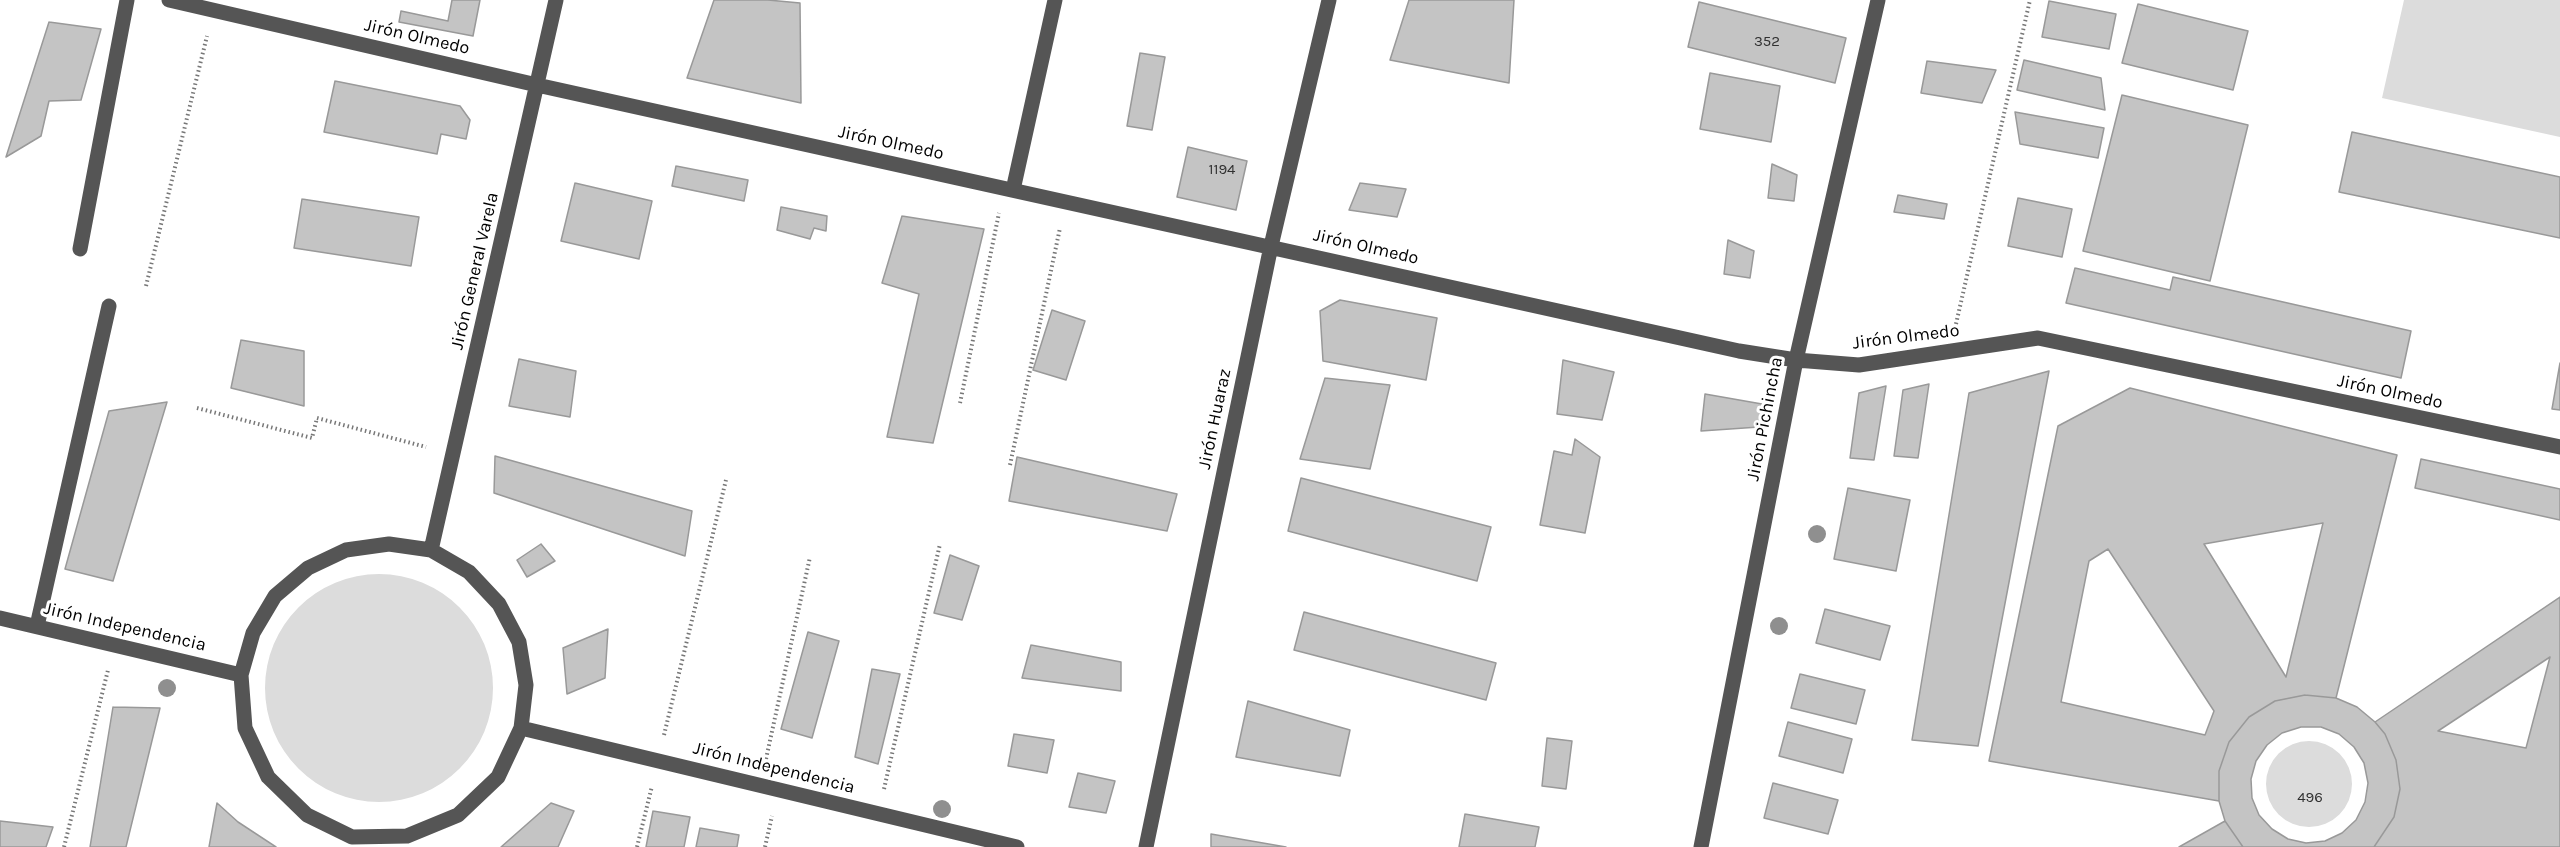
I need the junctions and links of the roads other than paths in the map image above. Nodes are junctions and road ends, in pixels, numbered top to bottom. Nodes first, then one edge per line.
1 (127, 0) edge
2 (169, 0) edge
3 (556, 0) edge
4 (1055, 0) edge
5 (1329, 0) edge
6 (1878, 0) edge
7 (537, 85) junction
8 (1009, 188) junction
9 (1271, 246) junction
10 (80, 249) dead end
11 (109, 306) dead end
12 (1796, 360) junction
13 (2560, 447) edge
14 (431, 550) junction
15 (0, 618) edge
16 (37, 626) junction
17 (241, 675) junction
18 (521, 728) junction
19 (351, 842) edge
20 (1017, 847) edge
21 (1146, 847) edge
22 (1701, 847) edge

1 - 10 street
2 - 7 street, Jirón Olmedo
3 - 7 street, Jirón General Varela
4 - 8 street
5 - 9 street, Jirón Huaraz
6 - 12 street, Jirón Pichincha
7 - 8 street, Jirón Olmedo
7 - 14 street, Jirón General Varela
8 - 9 street, Jirón Olmedo
9 - 12 street, Jirón Olmedo
9 - 21 street, Jirón Huaraz
11 - 16 street
12 - 13 street, Jirón Olmedo
12 - 22 street, Jirón Pichincha
14 - 17 street
14 - 18 street
15 - 16 street, Jirón Independencia
16 - 17 street, Jirón Independencia
17 - 19 street
18 - 19 street
18 - 20 street, Jirón Independencia

